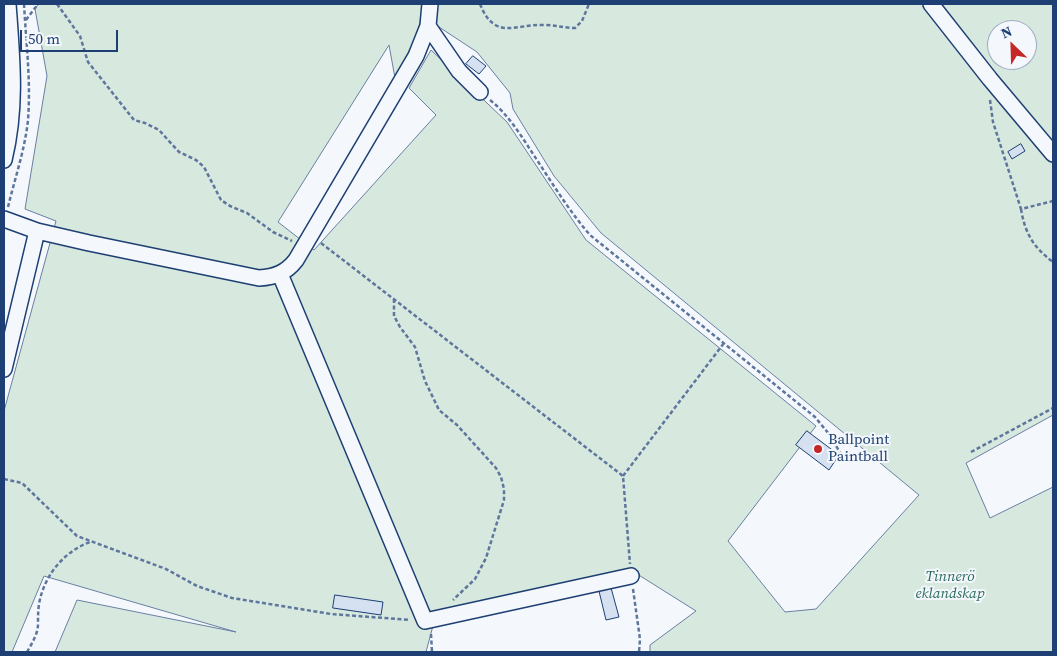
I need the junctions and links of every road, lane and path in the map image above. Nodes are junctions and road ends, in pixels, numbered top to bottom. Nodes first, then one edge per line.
1 (8, 4) edge
2 (38, 4) edge
3 (58, 4) edge
4 (430, 4) edge
5 (480, 4) edge
6 (589, 4) edge
7 (931, 4) edge
8 (25, 21) dead end
9 (428, 26) junction
10 (990, 78) junction
11 (480, 92) joint
12 (1053, 154) edge
13 (4, 160) edge
14 (1053, 201) edge
15 (1021, 208) junction
16 (4, 219) edge
17 (37, 231) junction
18 (308, 240) junction
19 (1053, 262) edge
20 (280, 274) junction
21 (394, 299) junction
22 (724, 343) junction
23 (4, 369) edge
24 (1053, 408) edge
25 (971, 452) dead end
26 (842, 456) dead end
27 (623, 476) junction
28 (4, 479) edge
29 (92, 541) junction
30 (631, 576) junction
31 (451, 603) dead end
32 (425, 621) junction
33 (27, 652) edge
34 (432, 652) edge
35 (640, 652) edge

1 - 13 street
2 - 8 path
3 - 18 path
4 - 9 street
5 - 6 path
7 - 10 street
9 - 11 street
9 - 18 street
10 - 12 street
10 - 15 path
11 - 22 path
14 - 15 path
15 - 19 path
16 - 17 street
17 - 20 street
17 - 23 street
18 - 20 street
18 - 21 path
20 - 32 street
21 - 27 path
21 - 31 path
22 - 26 path
22 - 27 path
24 - 25 path
27 - 30 path
28 - 29 path
29 - 32 path
29 - 33 path
30 - 32 street
30 - 35 path
32 - 34 path

